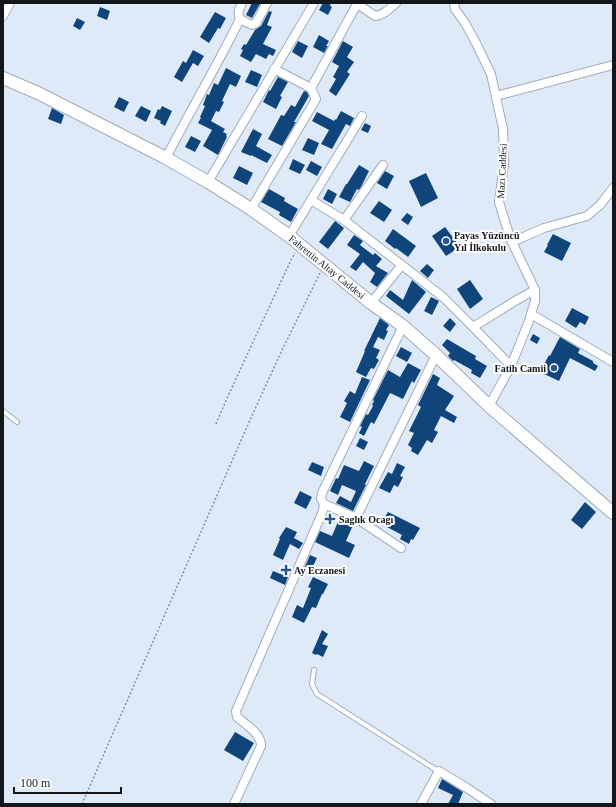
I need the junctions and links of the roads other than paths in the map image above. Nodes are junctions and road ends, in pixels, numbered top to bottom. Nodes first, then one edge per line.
1 (10, 3) edge
2 (242, 3) edge
3 (267, 3) edge
4 (314, 3) edge
5 (357, 3) edge
6 (396, 3) edge
7 (454, 3) edge
8 (3, 16) edge
9 (240, 19) junction
10 (613, 65) edge
11 (274, 70) junction
12 (3, 78) edge
13 (310, 88) junction
14 (496, 96) junction
15 (362, 116) dead end
16 (166, 158) junction
17 (383, 165) dead end
18 (208, 182) junction
19 (613, 188) edge
20 (311, 200) junction
21 (251, 209) junction
22 (344, 220) junction
23 (289, 236) junction
24 (512, 242) junction
25 (401, 266) junction
26 (535, 290) junction
27 (371, 303) junction
28 (532, 314) junction
29 (403, 326) junction
30 (473, 327) junction
31 (436, 355) junction
32 (613, 362) edge
33 (511, 366) junction
34 (489, 406) junction
35 (3, 411) edge
36 (17, 422) dead end
37 (324, 504) junction
38 (613, 512) edge
39 (356, 518) junction
40 (401, 548) dead end
41 (314, 670) dead end
42 (439, 771) junction
43 (234, 804) edge
44 (421, 804) edge
45 (491, 804) edge

1 - 8 street
2 - 9 street
3 - 9 street
4 - 11 street
5 - 6 street
5 - 13 street
7 - 14 street, Mazı Caddesi
9 - 16 street
10 - 14 street
11 - 13 street
11 - 18 street
12 - 16 street, Fahrettin Altay Caddesi
13 - 21 street
14 - 24 street, Mazı Caddesi
15 - 20 street
16 - 18 street, Fahrettin Altay Caddesi
17 - 22 street
18 - 21 street, Fahrettin Altay Caddesi
19 - 24 street
20 - 22 street
20 - 23 street
21 - 23 street, Fahrettin Altay Caddesi
22 - 25 street
23 - 27 street, Fahrettin Altay Caddesi
24 - 26 street, Mazı Caddesi
25 - 27 street
25 - 30 street
26 - 28 street
26 - 30 street
27 - 29 street, Fahrettin Altay Caddesi
28 - 32 street
28 - 33 street
29 - 31 street, Fahrettin Altay Caddesi
29 - 37 street
30 - 33 street
31 - 34 street, Fahrettin Altay Caddesi
31 - 39 street
33 - 34 street
34 - 38 street, Fahrettin Altay Caddesi
35 - 36 lane
37 - 39 street
37 - 43 street
39 - 40 street
41 - 42 lane
42 - 44 street
42 - 45 street

